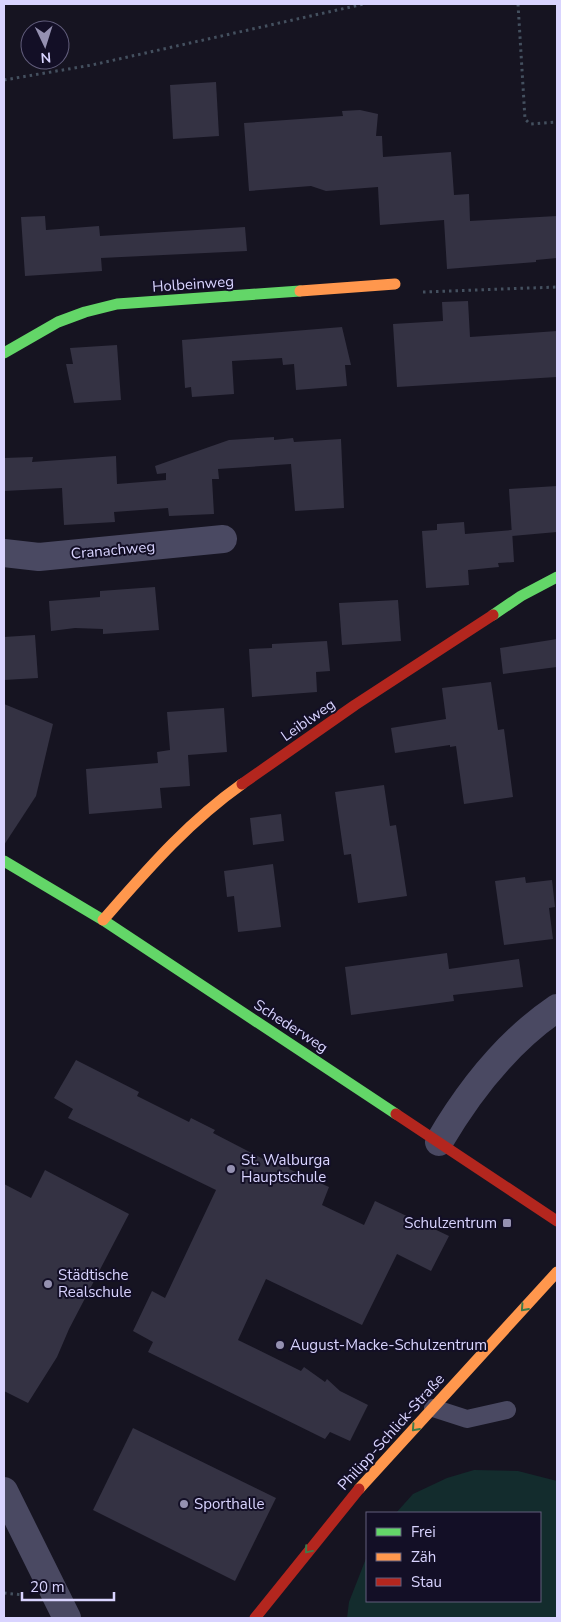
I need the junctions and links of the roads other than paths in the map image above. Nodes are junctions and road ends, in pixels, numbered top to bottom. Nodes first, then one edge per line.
1 (395, 284) road end
2 (4, 353) edge
3 (223, 539) dead end
4 (4, 553) edge
5 (557, 577) edge
6 (4, 862) edge
7 (103, 920) junction
8 (557, 1008) edge
9 (439, 1142) junction
10 (557, 1221) edge
11 (557, 1272) edge
12 (433, 1408) junction
13 (507, 1410) dead end
14 (4, 1491) edge
15 (67, 1618) edge
16 (256, 1618) edge

1 - 2 street, Holbeinweg
3 - 4 street, Cranachweg
5 - 7 street, Leiblweg
6 - 7 street, Schederweg
7 - 9 street, Schederweg
8 - 9 street
9 - 10 street, Schederweg
11 -> 12 street, Philipp-Schlick-Straße
12 - 13 lane
12 -> 16 street, Philipp-Schlick-Straße
14 - 15 street

